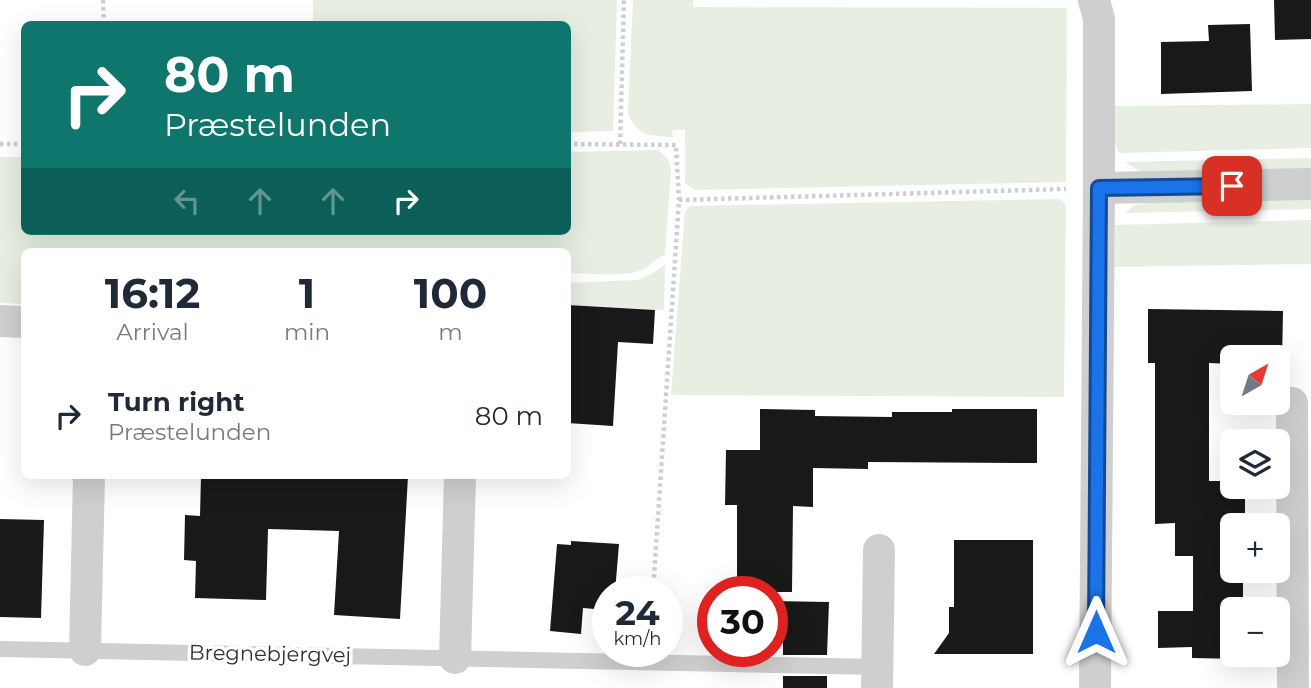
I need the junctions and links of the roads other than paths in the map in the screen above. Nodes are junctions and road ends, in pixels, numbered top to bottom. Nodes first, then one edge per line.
1 (1094, 0) edge
2 (1311, 184) edge
3 (1099, 188) junction
4 (0, 321) edge
5 (21, 322) edge
6 (1292, 403) dead end
7 (89, 479) edge
8 (460, 479) edge
9 (878, 550) dead end
10 (0, 649) edge
11 (85, 650) junction
12 (455, 658) junction
13 (877, 678) edge
14 (1096, 688) edge
15 (1293, 688) edge

1 - 3 street
2 - 3 street
3 - 14 street
4 - 5 street
6 - 15 street
7 - 11 street
8 - 12 street
9 - 13 street
10 - 11 lane, Bregnebjergvej
11 - 12 lane, Bregnebjergvej
12 - 13 lane, Bregnebjergvej

